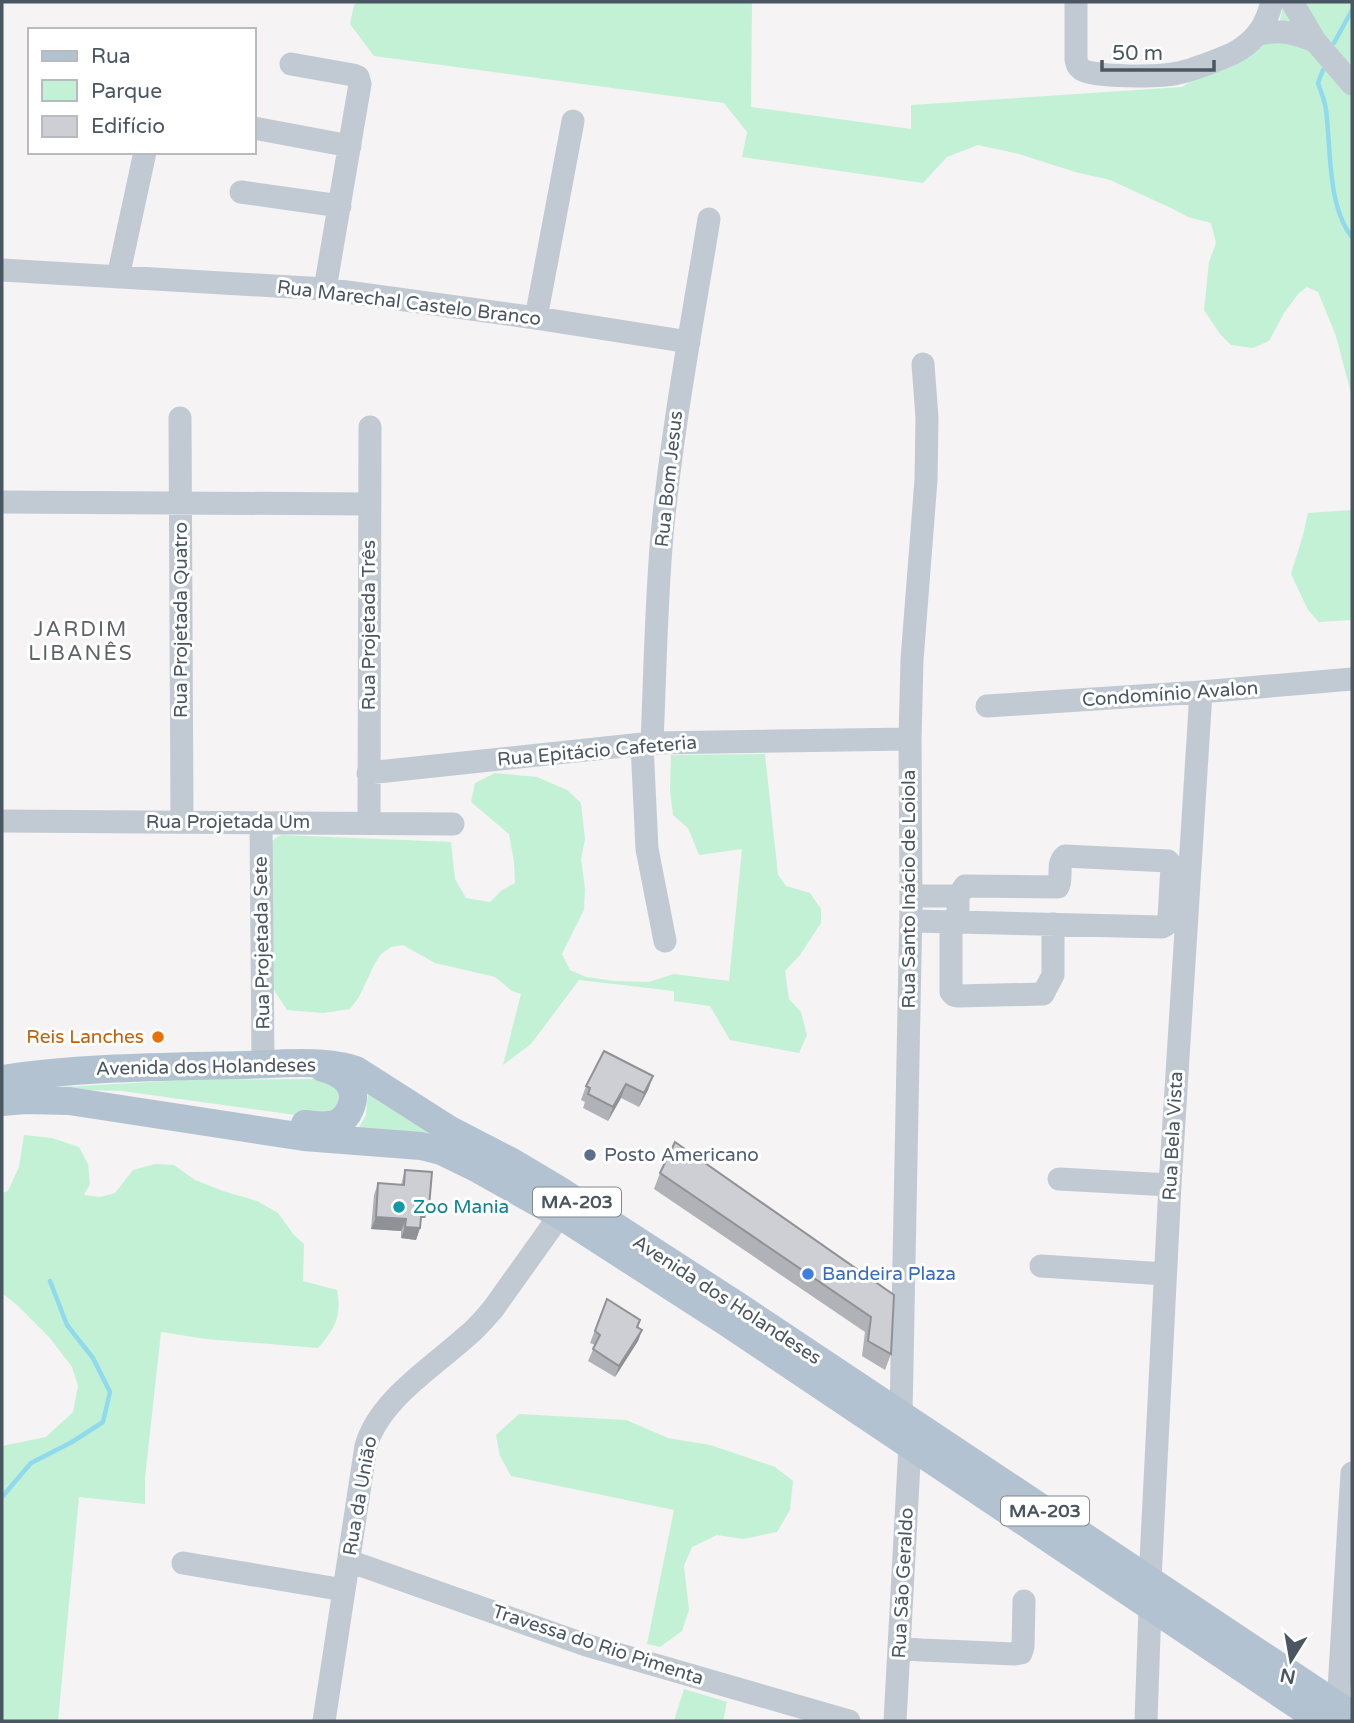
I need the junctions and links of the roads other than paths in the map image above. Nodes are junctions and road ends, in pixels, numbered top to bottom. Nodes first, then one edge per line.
1 (1076, 2) edge
2 (1272, 2) edge
3 (1292, 2) edge
4 (1259, 34) junction
5 (1315, 41) junction
6 (291, 64) dead end
7 (1352, 84) edge
8 (573, 121) dead end
9 (256, 128) edge
10 (350, 146) junction
11 (145, 154) edge
12 (241, 192) dead end
13 (340, 206) junction
14 (709, 219) dead end
15 (2, 270) edge
16 (118, 277) junction
17 (325, 289) junction
18 (537, 318) junction
19 (688, 342) junction
20 (923, 364) dead end
21 (180, 418) dead end
22 (369, 427) dead end
23 (2, 502) edge
24 (180, 503) junction
25 (370, 504) junction
26 (1352, 679) edge
27 (1201, 692) junction
28 (987, 706) dead end
29 (910, 738) junction
30 (647, 743) junction
31 (368, 774) junction
32 (2, 821) edge
33 (182, 822) junction
34 (261, 823) junction
35 (369, 823) junction
36 (453, 824) dead end
37 (911, 896) junction
38 (958, 896) junction
39 (911, 921) junction
40 (954, 922) junction
41 (1053, 924) junction
42 (665, 941) dead end
43 (263, 1064) junction
44 (298, 1064) junction
45 (2, 1079) edge
46 (69, 1101) junction
47 (2, 1102) edge
48 (1059, 1179) dead end
49 (1170, 1185) junction
50 (559, 1215) junction
51 (1041, 1266) dead end
52 (1165, 1274) junction
53 (901, 1414) junction
54 (910, 1446) junction
55 (1352, 1472) edge
56 (1351, 1503) edge
57 (349, 1560) junction
58 (183, 1563) dead end
59 (344, 1590) junction
60 (1150, 1593) junction
61 (1024, 1601) dead end
62 (899, 1648) junction
63 (1337, 1714) edge
64 (324, 1721) edge
65 (849, 1721) edge
66 (895, 1721) edge
67 (1146, 1721) edge

1 - 4 street
2 - 4 street
3 - 5 street
4 - 5 street
5 - 7 street
6 - 10 street
8 - 18 street
9 - 10 street
10 - 13 street
11 - 16 street
12 - 13 street
13 - 17 street
14 - 19 street, Rua Bom Jesus
15 - 16 street, Rua Marechal Castelo Branco
16 - 17 street, Rua Marechal Castelo Branco
17 - 18 street, Rua Marechal Castelo Branco
18 - 19 street, Rua Marechal Castelo Branco
19 - 30 street, Rua Bom Jesus
20 - 29 street, Rua Santo Inácio de Loiola
21 - 24 street, Rua Projetada Quatro
22 - 25 street, Rua Projetada Três
23 - 24 street
24 - 25 street
24 - 33 street, Rua Projetada Quatro
25 - 31 street, Rua Projetada Três
26 - 27 street, Condomínio Avalon
27 - 28 street, Condomínio Avalon
27 - 49 street, Rua Bela Vista
29 - 30 street, Rua Epitácio Cafeteria
29 - 37 street, Rua Santo Inácio de Loiola
30 - 31 street, Rua Epitácio Cafeteria
30 - 42 street, Rua Bom Jesus
31 - 35 street, Rua Projetada Três
32 - 33 street, Rua Projetada Um
33 - 34 street, Rua Projetada Um
34 - 35 street, Rua Projetada Um
34 - 43 street, Rua Projetada Sete
35 - 36 street, Rua Projetada Um
37 - 38 street
37 - 39 street, Rua Santo Inácio de Loiola
38 - 40 street
38 - 41 street
39 - 40 street
39 - 53 street, Rua Santo Inácio de Loiola
40 - 41 street
40 - 41 street
43 - 44 main road, Avenida dos Holandeses / MA-203
43 - 45 main road, Avenida dos Holandeses / MA-203
44 - 46 main road
44 - 53 main road, Avenida dos Holandeses / MA-203
46 - 47 main road, Avenida dos Holandeses / MA-203
46 - 50 main road, Avenida dos Holandeses / MA-203
48 - 49 street
49 - 52 street, Rua Bela Vista
50 - 54 main road, Avenida dos Holandeses / MA-203
50 - 57 street, Rua da União
51 - 52 street
52 - 60 street, Rua Bela Vista
53 - 60 main road, Avenida dos Holandeses / MA-203
54 - 60 main road, Avenida dos Holandeses / MA-203
54 - 62 street, Rua São Geraldo
55 - 56 street
56 - 63 street
57 - 59 street, Rua da União
57 - 65 street, Travessa do Rio Pimenta
58 - 59 street
59 - 64 street, Rua da União
60 - 63 main road, Avenida dos Holandeses / MA-203
60 - 67 street, Rua Bela Vista
61 - 62 street
62 - 66 street, Rua São Geraldo

